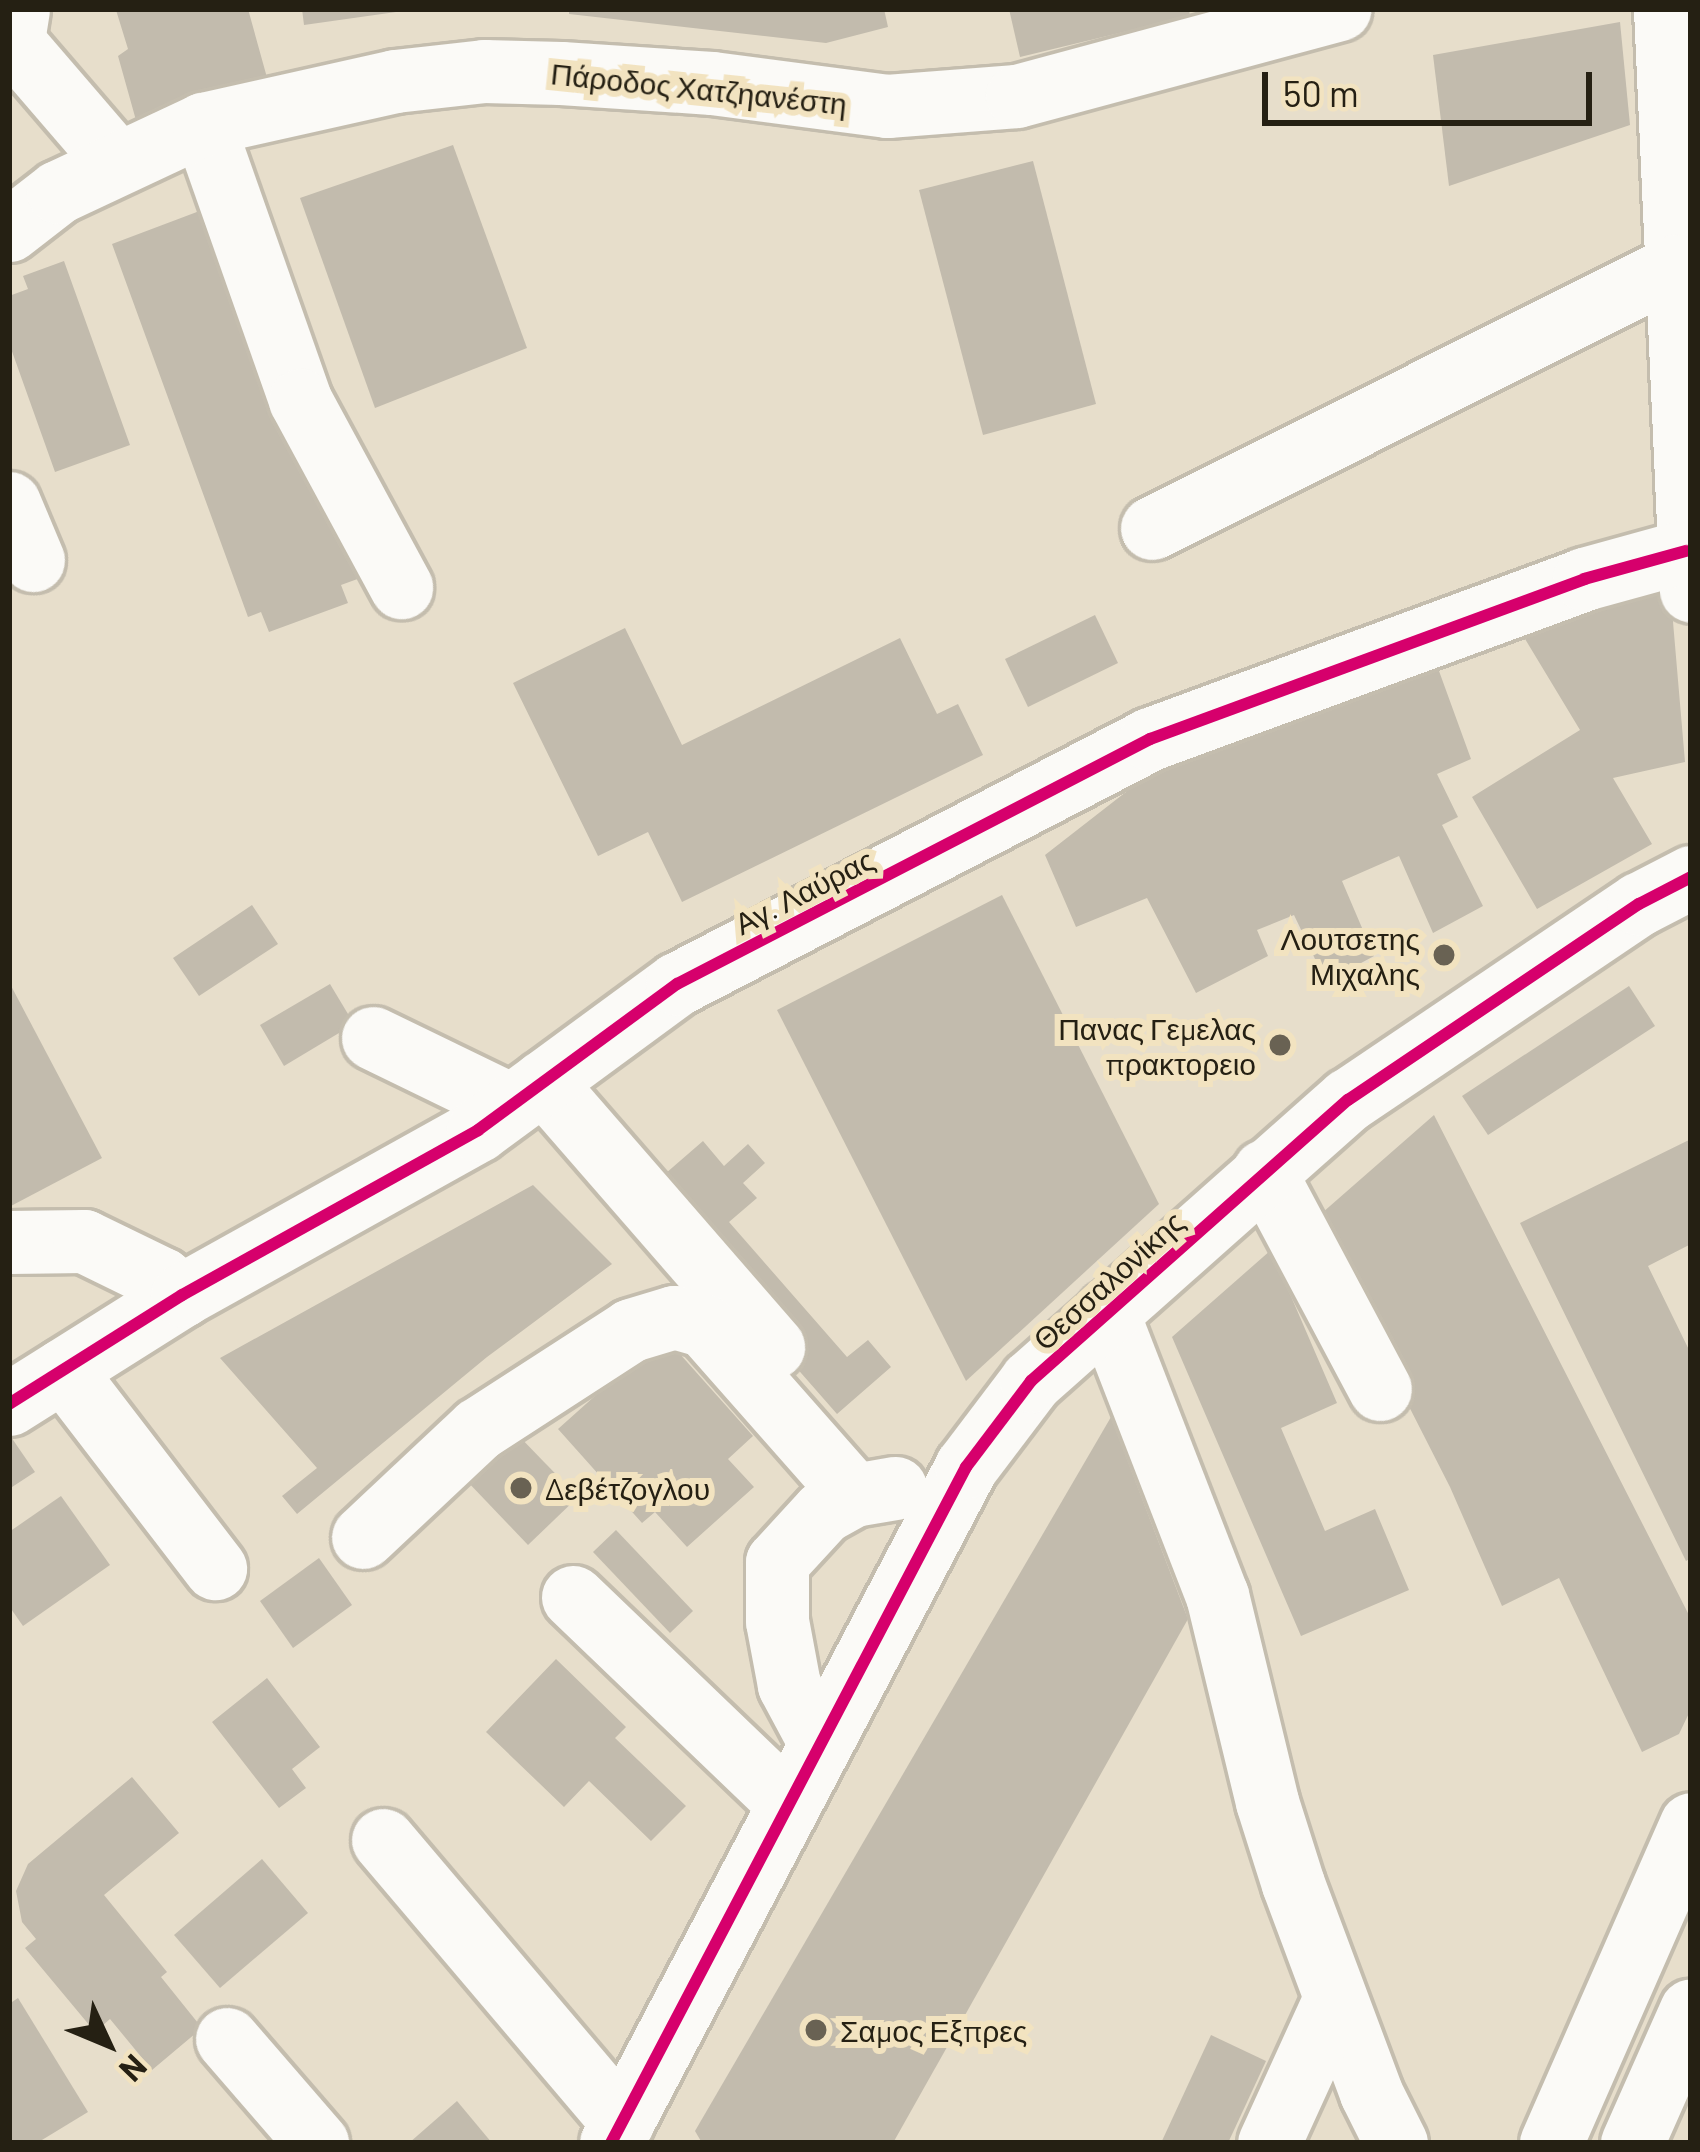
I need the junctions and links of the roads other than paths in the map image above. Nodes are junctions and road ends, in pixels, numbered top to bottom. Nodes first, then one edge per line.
1 (1339, 9) edge
2 (1665, 9) edge
3 (13, 32) edge
4 (203, 124) junction
5 (117, 163) junction
6 (9, 230) edge
7 (1675, 266) junction
8 (9, 503) edge
9 (1152, 528) dead end
10 (33, 560) dead end
11 (1689, 570) edge
12 (400, 587) dead end
13 (1691, 877) edge
14 (373, 1038) dead end
15 (527, 1093) junction
16 (1264, 1171) junction
17 (9, 1242) edge
18 (182, 1295) junction
19 (1107, 1312) junction
20 (63, 1370) junction
21 (1380, 1389) dead end
22 (9, 1404) edge
23 (894, 1504) junction
24 (363, 1538) dead end
25 (215, 1568) dead end
26 (573, 1598) dead end
27 (819, 1742) junction
28 (788, 1803) junction
29 (1691, 1824) edge
30 (382, 1840) dead end
31 (1335, 1998) junction
32 (227, 2039) dead end
33 (1686, 2043) edge
34 (616, 2133) edge
35 (316, 2143) edge
36 (1269, 2143) edge
37 (1396, 2143) edge
38 (1551, 2143) edge
39 (1632, 2143) edge

1 - 4 street, Πάροδος Χατζηανέστη
2 - 7 street
3 - 5 street
4 - 5 street, Πάροδος Χατζηανέστη
4 - 12 street
5 - 6 street, Πάροδος Χατζηανέστη
7 - 9 street
7 - 11 street
8 - 10 street
11 - 15 street, Αγ. Λαύρας
13 - 16 street, Θεσσαλονίκης
14 - 15 street
15 - 18 street, Αγ. Λαύρας
15 - 23 street
16 - 19 street, Θεσσαλονίκης
16 - 21 street
17 - 18 street
18 - 20 street, Αγ. Λαύρας
19 - 23 street, Θεσσαλονίκης
19 - 31 street
20 - 22 street, Αγ. Λαύρας
20 - 25 street
23 - 24 street
23 - 27 street, Θεσσαλονίκης
23 - 27 street
26 - 28 street
27 - 28 street, Θεσσαλονίκης
28 - 34 street, Θεσσαλονίκης
29 - 38 street
30 - 34 street
31 - 36 street
31 - 37 street
32 - 35 street
33 - 39 street

